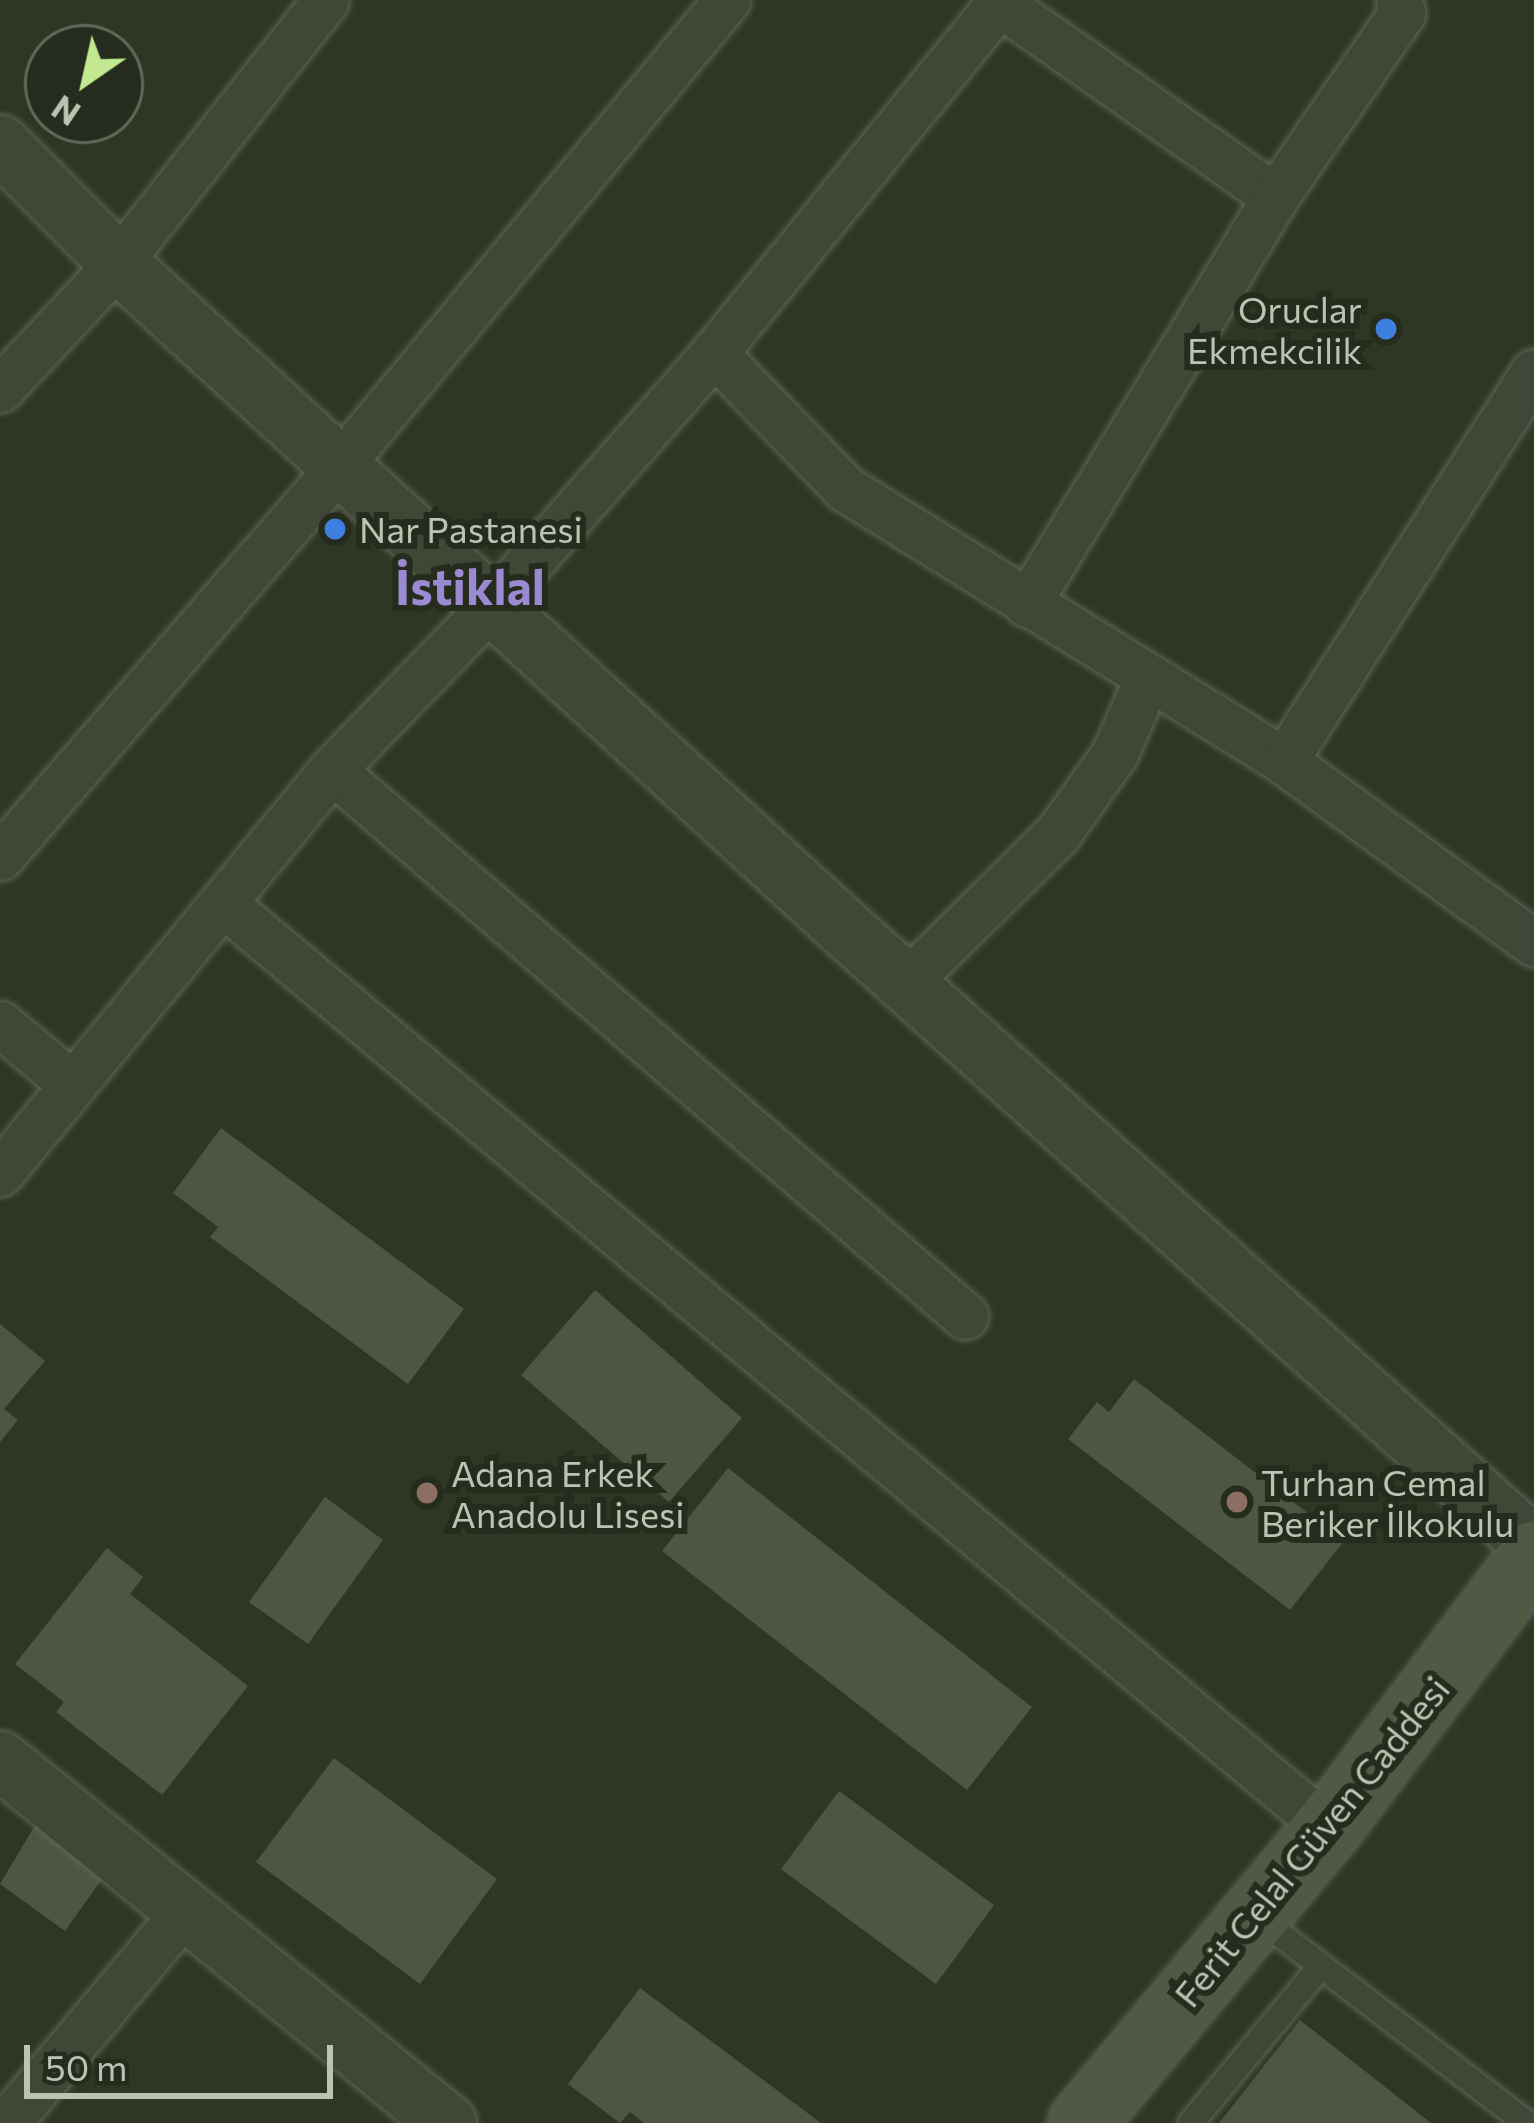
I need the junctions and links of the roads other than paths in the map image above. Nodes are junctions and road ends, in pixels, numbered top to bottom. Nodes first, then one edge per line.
1 (326, 0) edge
2 (727, 0) edge
3 (1399, 0) edge
4 (999, 1) edge
5 (0, 144) edge
6 (1275, 197) junction
7 (118, 262) junction
8 (714, 353) junction
9 (1534, 372) edge
10 (0, 389) edge
11 (344, 462) junction
12 (1027, 604) junction
13 (492, 605) junction
14 (1148, 677) junction
15 (1284, 761) junction
16 (332, 770) junction
17 (0, 856) edge
18 (226, 906) junction
19 (1532, 936) edge
20 (905, 984) junction
21 (0, 1024) edge
22 (73, 1085) junction
23 (0, 1173) edge
24 (965, 1316) dead end
25 (1534, 1546) edge
26 (1534, 1555) edge
27 (0, 1760) edge
28 (1328, 1828) junction
29 (184, 1912) junction
30 (1255, 1916) junction
31 (1321, 1966) junction
32 (8, 2123) edge
33 (447, 2123) edge
34 (1082, 2123) edge
35 (1191, 2123) edge
36 (1526, 2123) edge

1 - 7 street
2 - 11 street
3 - 6 street
4 - 6 street
4 - 8 street
5 - 7 street
6 - 12 street
7 - 10 street
7 - 11 street
8 - 12 street
8 - 13 street
9 - 15 street
11 - 13 street
11 - 17 street
12 - 14 street
13 - 16 street
13 - 20 street
14 - 15 street
14 - 20 street
15 - 19 street
16 - 18 street
16 - 24 street
18 - 22 street
18 - 28 street
20 - 25 street
21 - 22 street
22 - 23 street
26 - 28 main road, Ferit Celal Güven Caddesi
27 - 29 street
28 - 30 main road, Ferit Celal Güven Caddesi
29 - 32 street
29 - 33 street
30 - 31 lane
30 - 34 main road, Ferit Celal Güven Caddesi
31 - 35 lane
31 - 36 lane

